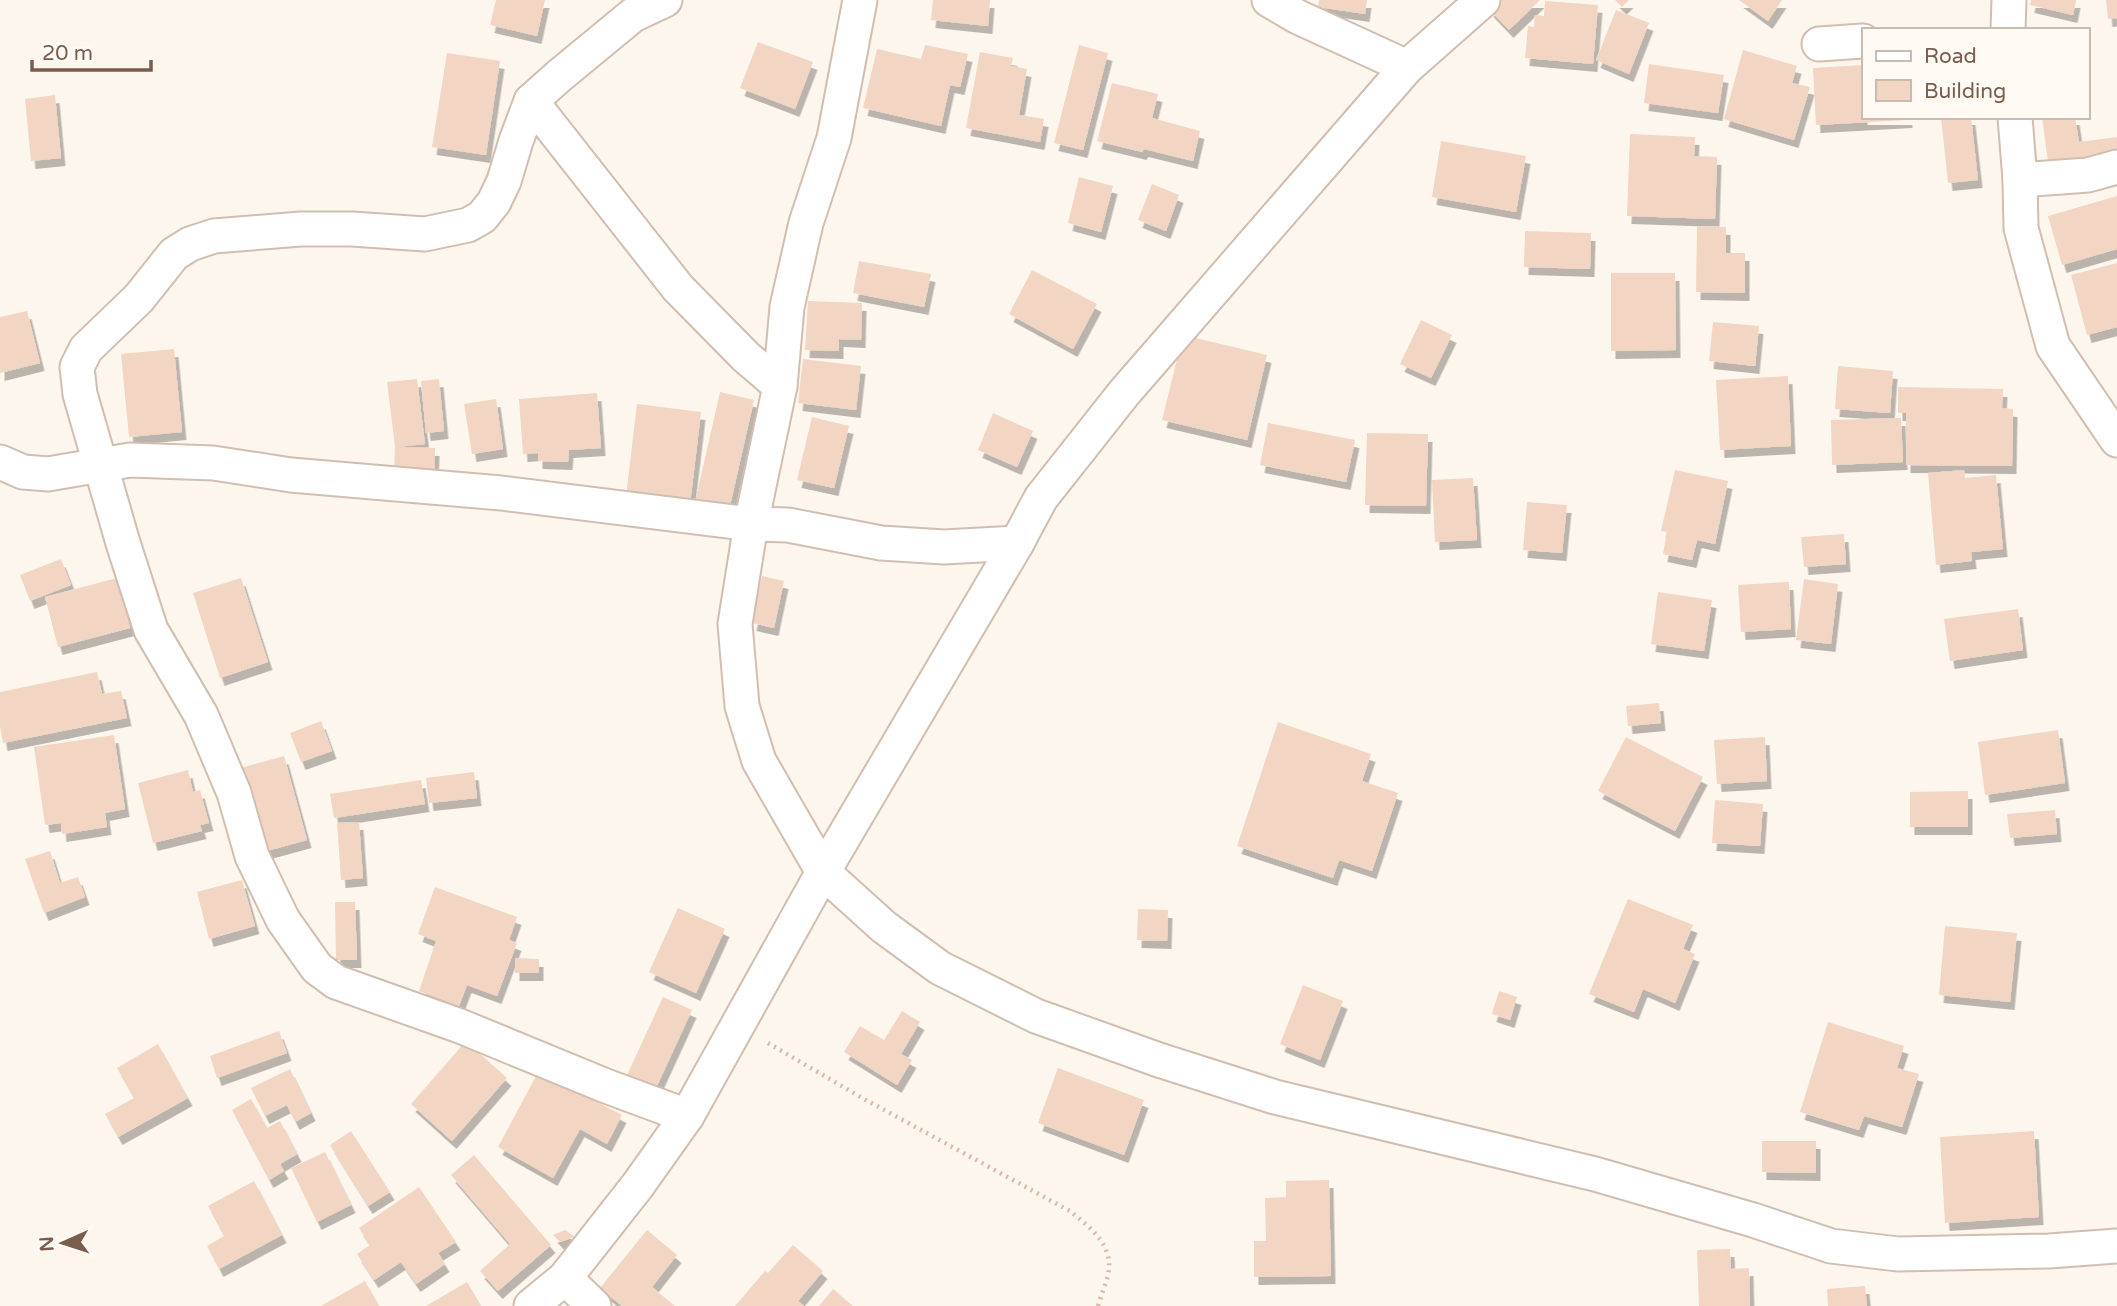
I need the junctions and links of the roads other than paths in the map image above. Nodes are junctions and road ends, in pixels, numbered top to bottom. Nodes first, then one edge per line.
1 (664, 0) edge
2 (860, 0) edge
3 (1269, 0) edge
4 (1483, 0) edge
5 (2009, 0) edge
6 (2008, 28) edge
7 (1862, 41) edge
8 (1819, 44) dead end
9 (1406, 67) junction
10 (531, 102) junction
11 (2015, 119) edge
12 (2117, 167) edge
13 (2020, 180) junction
14 (780, 386) junction
15 (2117, 440) edge
16 (0, 462) edge
17 (102, 464) junction
18 (751, 524) junction
19 (1017, 543) junction
20 (823, 872) junction
21 (687, 1116) junction
22 (2117, 1246) edge
23 (565, 1278) junction
24 (531, 1306) edge
25 (594, 1306) edge

1 - 10 street
2 - 14 street
3 - 9 street
4 - 9 street
5 - 6 street
7 - 8 street
9 - 19 street
10 - 14 street
10 - 17 street
11 - 13 street
12 - 13 street
13 - 15 street
14 - 18 street
16 - 17 street
17 - 18 street
17 - 21 street
18 - 19 street
18 - 20 street
19 - 20 street
20 - 21 street
20 - 22 street
21 - 23 street
23 - 24 street
23 - 25 street

